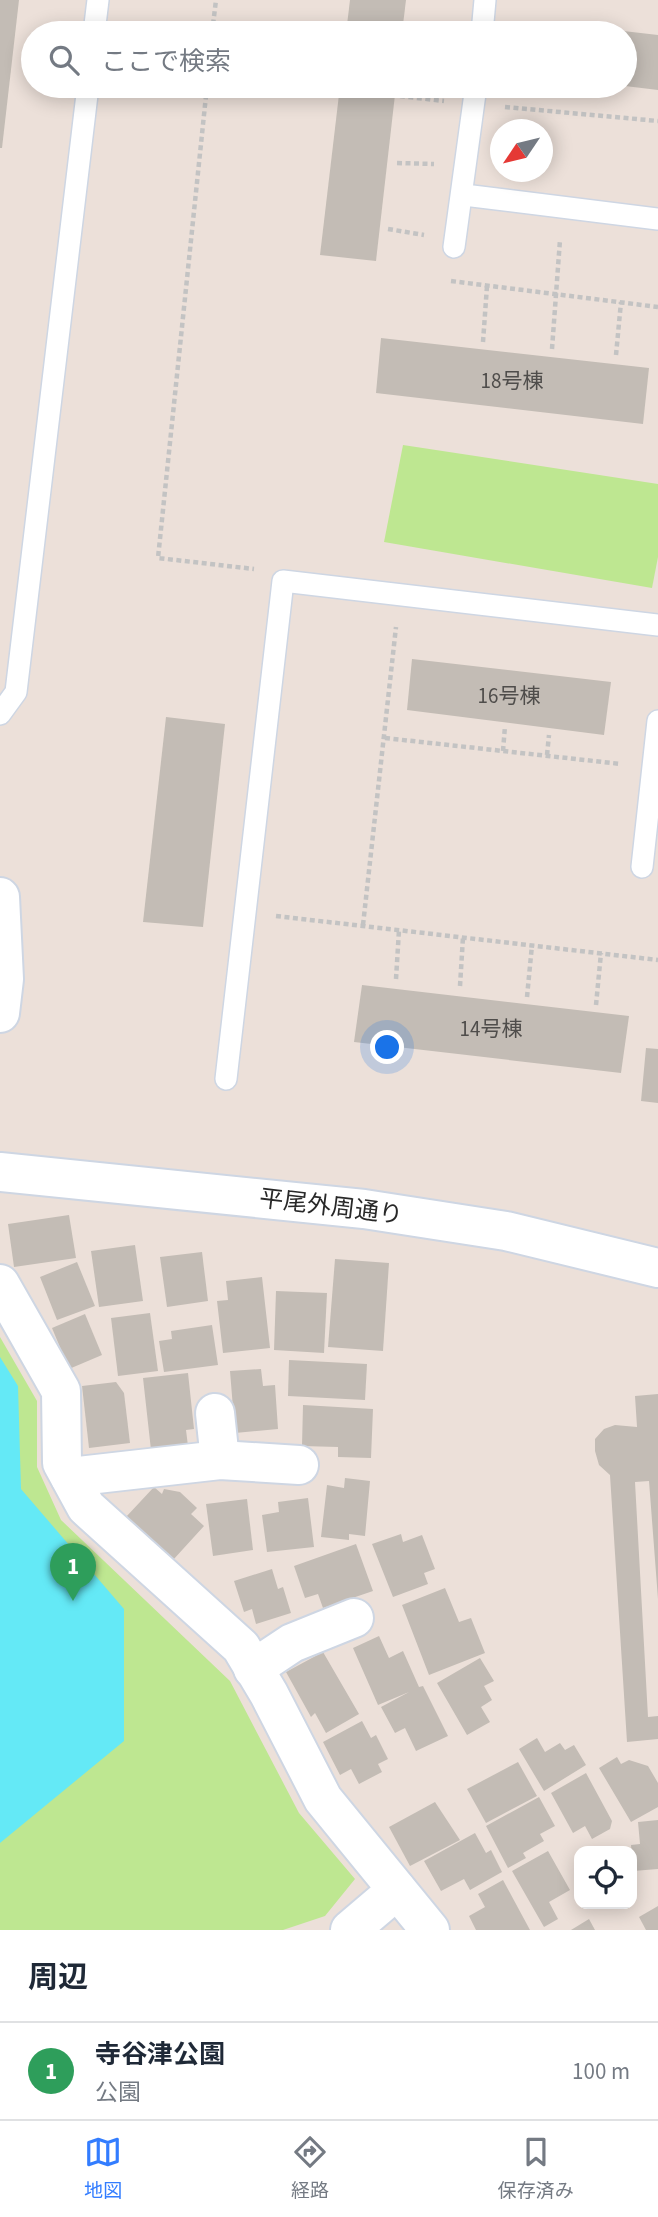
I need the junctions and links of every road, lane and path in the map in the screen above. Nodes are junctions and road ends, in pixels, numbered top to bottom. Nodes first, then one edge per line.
1 (98, 0) edge
2 (216, 0) edge
3 (485, 0) edge
4 (95, 21) edge
5 (213, 21) edge
6 (477, 21) edge
7 (87, 98) edge
8 (206, 98) edge
9 (475, 98) edge
10 (496, 98) edge
11 (658, 121) edge
12 (464, 195) junction
13 (562, 207) junction
14 (658, 219) edge
15 (454, 247) joint
16 (487, 286) junction
17 (556, 294) junction
18 (621, 302) junction
19 (658, 307) edge
20 (483, 342) dead end
21 (552, 349) dead end
22 (616, 355) dead end
23 (283, 581) junction
24 (658, 625) edge
25 (394, 650) dead end
26 (0, 713) edge
27 (658, 721) edge
28 (505, 726) dead end
29 (549, 735) dead end
30 (384, 738) junction
31 (503, 751) junction
32 (548, 755) junction
33 (653, 768) junction
34 (642, 867) dead end
35 (0, 897) edge
36 (244, 913) junction
37 (363, 925) junction
38 (399, 930) junction
39 (463, 937) junction
40 (531, 945) junction
41 (601, 953) junction
42 (658, 960) edge
43 (396, 979) dead end
44 (460, 986) dead end
45 (527, 997) dead end
46 (596, 1006) dead end
47 (0, 1013) edge
48 (226, 1079) dead end
49 (0, 1172) edge
50 (658, 1268) edge
51 (0, 1284) edge
52 (215, 1413) dead end
53 (220, 1461) junction
54 (299, 1465) dead end
55 (70, 1477) junction
56 (354, 1618) dead end
57 (253, 1669) junction
58 (397, 1890) junction
59 (350, 1930) edge
60 (430, 1930) edge

1 - 4 lane
2 - 5 path
3 - 6 lane
7 - 26 lane
8 - 23 path
9 - 12 lane
10 - 11 path
12 - 13 lane
12 - 15 lane
13 - 14 lane
13 - 17 path
15 - 16 path
16 - 17 path
16 - 20 path
17 - 18 path
17 - 21 path
18 - 19 path
18 - 22 path
23 - 24 lane
23 - 36 lane
25 - 30 path
27 - 33 lane
28 - 31 path
29 - 32 path
30 - 31 path
30 - 37 path
31 - 32 path
32 - 33 path
33 - 34 lane
35 - 47 street
36 - 37 path
36 - 48 lane
37 - 38 path
38 - 39 path
38 - 43 path
39 - 40 path
39 - 44 path
40 - 41 path
40 - 45 path
41 - 42 path
41 - 46 path
49 - 50 street, 平尾外周通り
51 - 55 street
52 - 53 street
53 - 54 street
53 - 55 street
55 - 57 street
56 - 57 street
57 - 58 street
58 - 59 street
58 - 60 street

